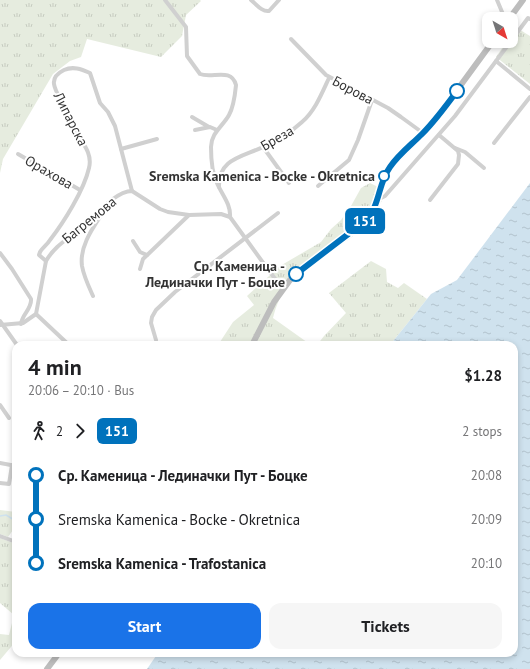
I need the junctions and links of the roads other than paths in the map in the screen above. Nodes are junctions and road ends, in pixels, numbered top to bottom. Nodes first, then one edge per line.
1 (165, 0) edge
2 (251, 0) edge
3 (279, 0) edge
4 (497, 0) edge
5 (523, 0) edge
6 (502, 12) edge
7 (514, 12) edge
8 (530, 19) edge
9 (518, 32) edge
10 (291, 39) dead end
11 (488, 48) edge
12 (506, 48) edge
13 (496, 61) junction
14 (329, 78) junction
15 (530, 89) edge
16 (530, 97) edge
17 (372, 100) junction
18 (192, 117) dead end
19 (210, 127) junction
20 (195, 130) dead end
21 (217, 130) junction
22 (423, 133) junction
23 (439, 134) junction
24 (158, 139) dead end
25 (494, 144) dead end
26 (263, 147) junction
27 (455, 148) junction
28 (121, 149) junction
29 (18, 154) dead end
30 (484, 168) dead end
31 (289, 183) dead end
32 (318, 186) dead end
33 (219, 188) junction
34 (80, 190) junction
35 (132, 191) junction
36 (377, 200) junction
37 (430, 200) dead end
38 (110, 202) junction
39 (278, 213) dead end
40 (190, 215) junction
41 (230, 217) junction
42 (245, 238) junction
43 (134, 241) dead end
44 (0, 253) edge
45 (147, 255) junction
46 (46, 261) junction
47 (140, 269) dead end
48 (284, 287) junction
49 (93, 296) dead end
50 (36, 314) junction
51 (1, 324) edge
52 (21, 324) junction
53 (156, 340) dead end
54 (14, 341) edge
55 (65, 341) edge
56 (254, 341) edge
57 (0, 405) edge
58 (9, 418) dead end
59 (0, 463) edge
60 (12, 465) edge
61 (12, 473) edge
62 (0, 483) edge
63 (0, 536) edge
64 (12, 540) edge
65 (56, 657) edge
66 (47, 669) edge

1 - 21 street
2 - 3 street
4 - 6 street
5 - 7 main road
8 - 9 street
10 - 14 street, Борова
11 - 22 main road
12 - 13 street
13 - 15 street
13 - 23 street
14 - 17 street, Борова
14 - 26 street, Бреза
16 - 25 street
17 - 22 street, Борова
17 - 32 street
18 - 19 street
19 - 20 street
19 - 21 street
21 - 33 street
22 - 36 main road
23 - 27 street
23 - 36 street
24 - 28 street
26 - 31 street
26 - 33 street, Бреза
27 - 30 street
27 - 37 street
28 - 34 street, Липарска
28 - 35 street, Липарска
29 - 34 street, Орахова
33 - 41 street
34 - 46 street, Липарска
35 - 38 street, Багремова
35 - 40 street, Багремова
36 - 48 main road
38 - 46 street, Багремова
38 - 49 street
39 - 42 street
40 - 41 street, Багремова
40 - 45 street
41 - 42 street
42 - 48 street
42 - 53 street
43 - 45 street
44 - 52 street
45 - 47 street
46 - 50 street, Багремова
48 - 56 main road
50 - 52 street
50 - 55 street
51 - 52 street
51 - 54 street
57 - 58 street
59 - 60 street
61 - 62 street
63 - 64 street
65 - 66 main road

